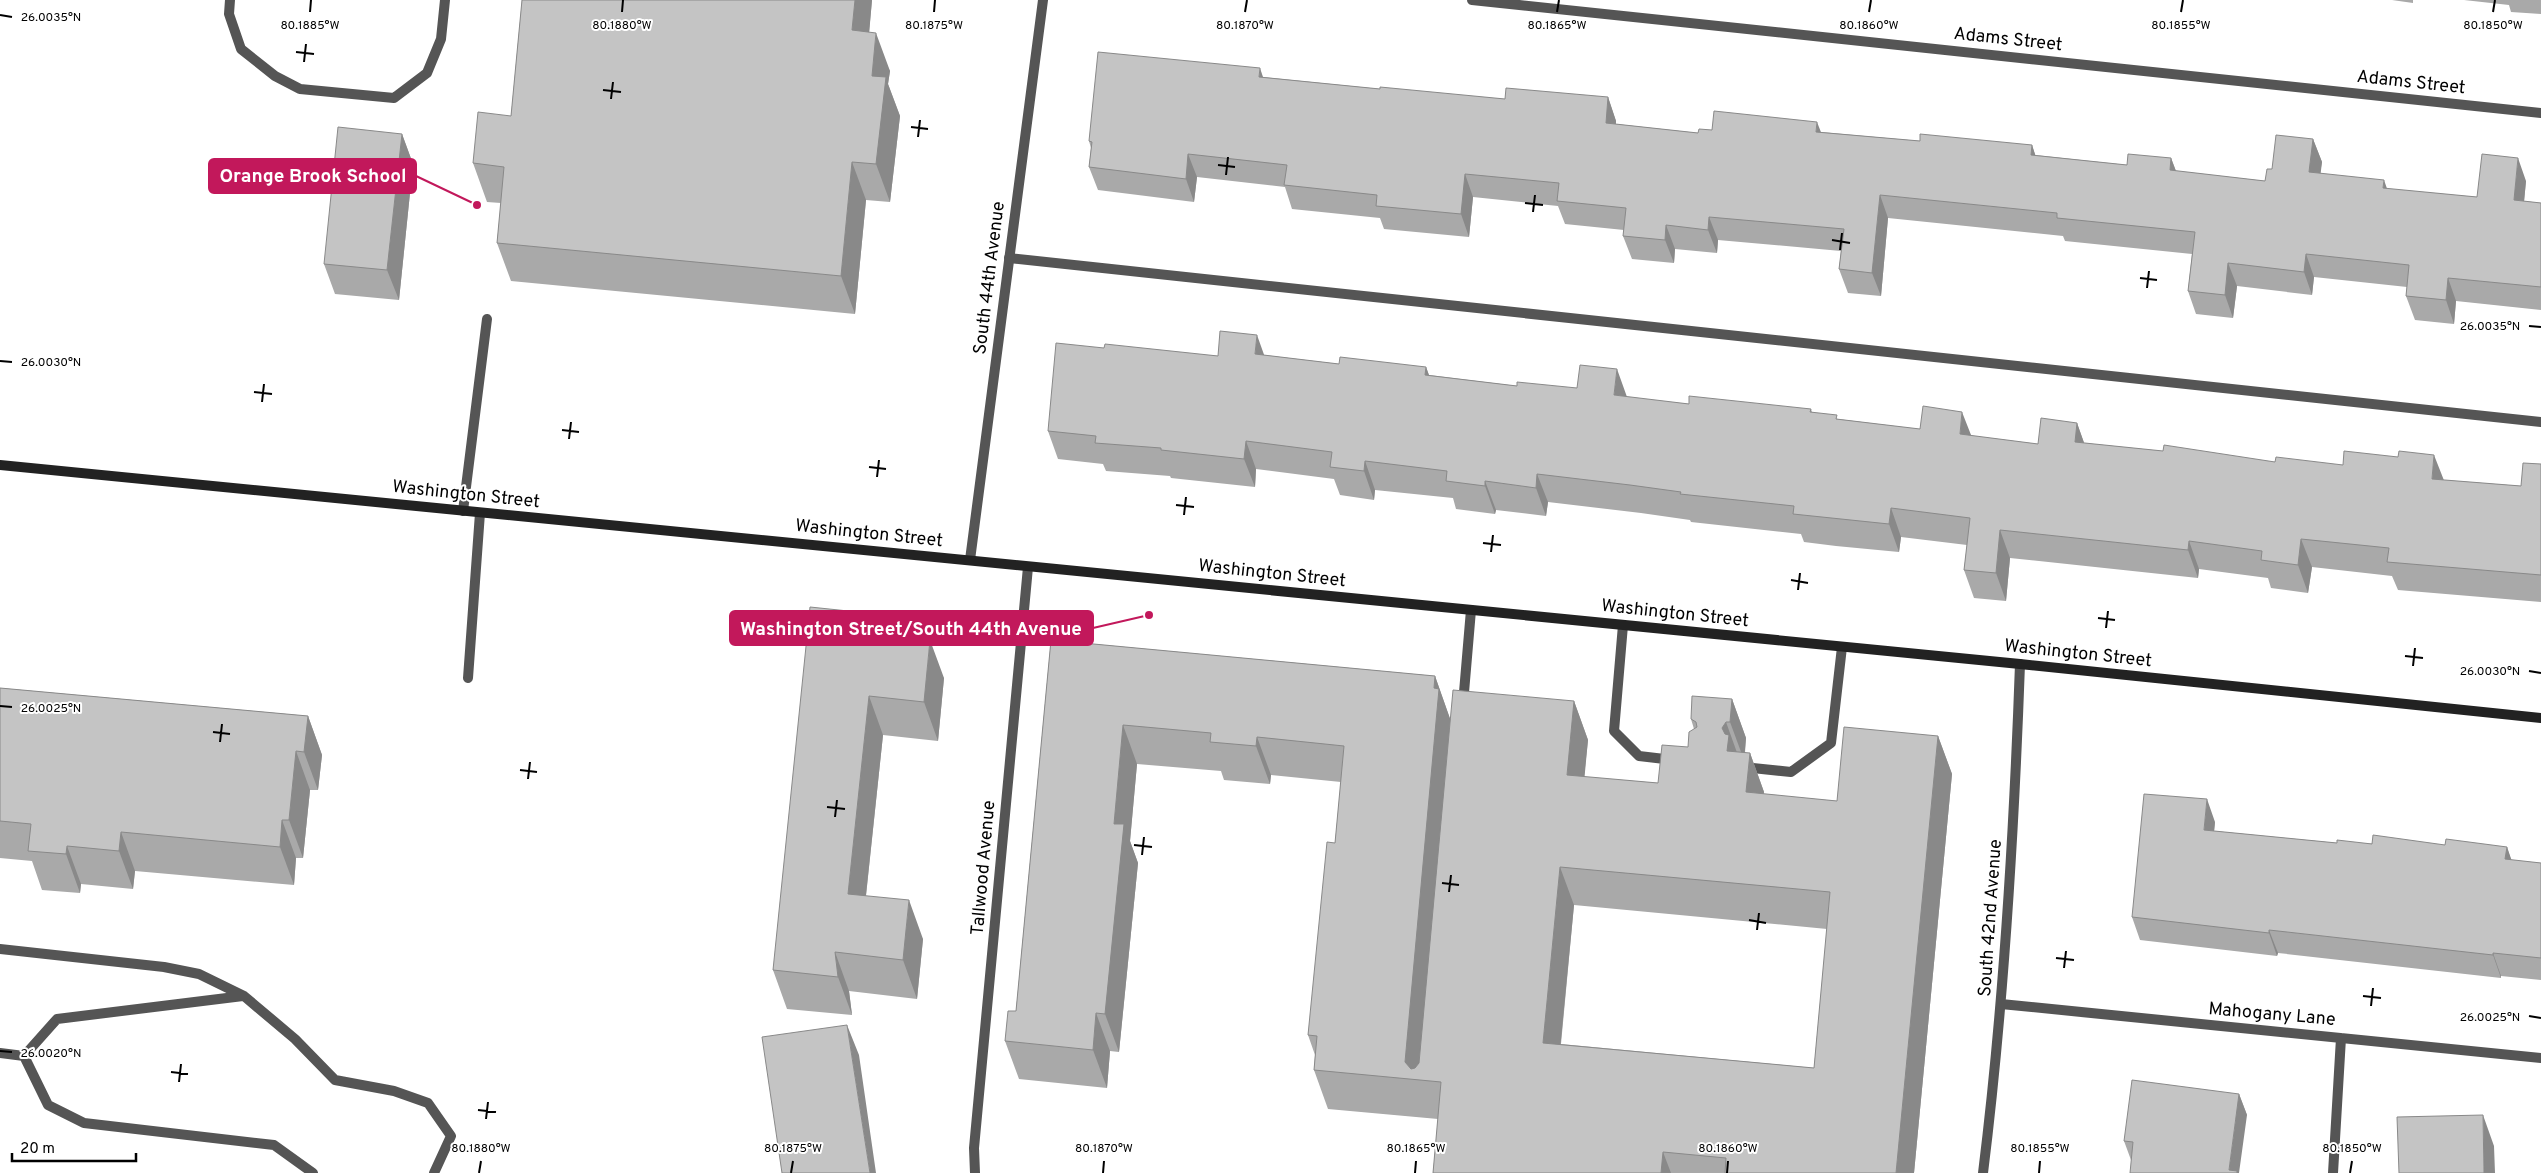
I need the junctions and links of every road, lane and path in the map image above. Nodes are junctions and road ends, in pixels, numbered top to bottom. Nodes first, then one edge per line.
1 (230, 0) edge
2 (445, 0) edge
3 (1043, 0) edge
4 (1472, 0) edge
5 (2541, 113) edge
6 (1010, 258) junction
7 (487, 319) dead end
8 (2541, 422) edge
9 (0, 466) edge
10 (463, 511) junction
11 (480, 513) junction
12 (970, 560) junction
13 (1028, 567) junction
14 (1471, 610) junction
15 (1623, 626) junction
16 (1842, 647) junction
17 (2020, 664) junction
18 (468, 678) dead end
19 (2541, 718) edge
20 (1461, 719) edge
21 (1685, 762) edge
22 (1744, 767) edge
23 (0, 949) edge
24 (244, 996) junction
25 (2001, 1004) junction
26 (2341, 1038) junction
27 (0, 1053) edge
28 (24, 1056) junction
29 (2541, 1058) edge
30 (313, 1173) edge
31 (434, 1173) edge
32 (974, 1173) edge
33 (1983, 1173) edge
34 (2333, 1173) edge

1 - 2 street
3 - 6 street, South 44th Avenue
4 - 5 street, Adams Street
6 - 8 street
6 - 12 street, South 44th Avenue
7 - 10 street
9 - 10 street, Washington Street
10 - 11 street, Washington Street
11 - 12 street, Washington Street
11 - 18 street
12 - 13 street, Washington Street
13 - 14 street, Washington Street
13 - 32 street, Tallwood Avenue
14 - 15 street, Washington Street
14 - 20 street
15 - 16 street, Washington Street
15 - 21 street
16 - 17 street, Washington Street
16 - 22 street
17 - 19 street, Washington Street
17 - 25 street, South 42nd Avenue
23 - 24 street
24 - 28 street
24 - 31 street
25 - 26 street, Mahogany Lane
25 - 33 street, South 42nd Avenue
26 - 29 street, Mahogany Lane
26 - 34 street
27 - 28 street
28 - 30 street

